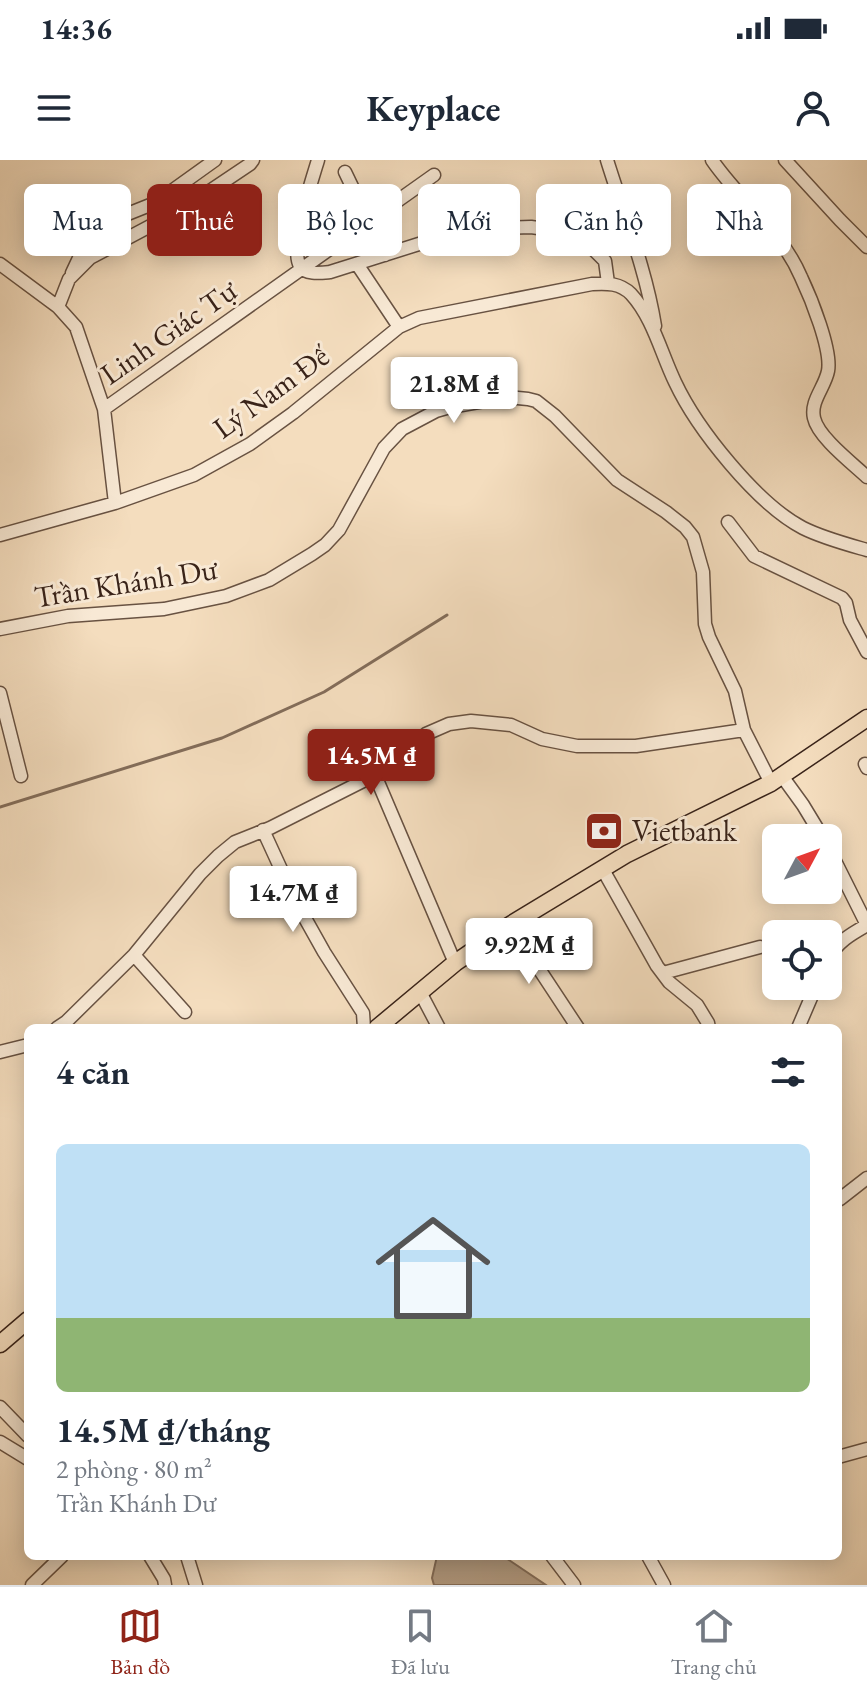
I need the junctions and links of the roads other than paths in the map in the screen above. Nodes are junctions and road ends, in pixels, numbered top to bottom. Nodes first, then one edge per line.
1 (215, 160) edge
2 (253, 160) edge
3 (318, 160) edge
4 (607, 160) edge
5 (713, 160) edge
6 (785, 160) edge
7 (345, 172) dead end
8 (434, 175) dead end
9 (351, 184) edge
10 (402, 198) edge
11 (867, 247) edge
12 (402, 250) edge
13 (320, 256) edge
14 (382, 256) edge
15 (0, 264) edge
16 (357, 264) junction
17 (302, 269) junction
18 (69, 279) junction
19 (608, 283) junction
20 (58, 307) junction
21 (399, 327) junction
22 (658, 342) junction
23 (104, 409) junction
24 (867, 477) edge
25 (115, 503) junction
26 (728, 522) dead end
27 (0, 535) edge
28 (867, 550) edge
29 (0, 629) edge
30 (867, 652) edge
31 (0, 693) edge
32 (867, 718) edge
33 (744, 730) junction
34 (375, 775) junction
35 (21, 776) dead end
36 (777, 779) junction
37 (815, 824) edge
38 (263, 830) junction
39 (602, 868) junction
40 (842, 875) edge
41 (510, 925) junction
42 (867, 925) edge
43 (842, 941) edge
44 (760, 947) dead end
45 (134, 955) junction
46 (455, 963) junction
47 (663, 973) junction
48 (420, 992) junction
49 (810, 1000) edge
50 (185, 1012) dead end
51 (63, 1024) edge
52 (364, 1024) edge
53 (382, 1024) edge
54 (437, 1024) edge
55 (575, 1024) edge
56 (708, 1024) edge
57 (800, 1024) edge
58 (24, 1046) edge
59 (0, 1052) edge
60 (867, 1178) edge
61 (842, 1197) edge
62 (24, 1323) edge
63 (2, 1337) edge
64 (0, 1407) edge
65 (24, 1432) edge
66 (0, 1442) edge
67 (867, 1449) edge
68 (842, 1456) edge
69 (24, 1457) edge
70 (58, 1560) edge
71 (152, 1560) edge
72 (188, 1560) edge
73 (555, 1560) edge
74 (650, 1560) edge
75 (32, 1585) edge
76 (165, 1585) edge
77 (196, 1585) edge
78 (574, 1585) edge
79 (664, 1585) edge

1 - 18 street
2 - 18 street
3 - 17 street
4 - 22 street
5 - 24 street
6 - 11 street
7 - 9 street
8 - 10 street, Linh Giác Tự
12 - 19 street
13 - 17 street, Linh Giác Tự
14 - 16 street
15 - 20 street
16 - 17 street
16 - 21 street
17 - 23 street, Linh Giác Tự
18 - 20 street
19 - 21 street, Lý Nam Đế
19 - 22 street
20 - 23 street
21 - 25 street, Lý Nam Đế
22 - 28 street
23 - 25 street
25 - 27 street, Lý Nam Đế
26 - 30 street
29 - 33 street, Trần Khánh Dư
31 - 35 street
32 - 36 main road
33 - 34 street
33 - 36 street, Trần Khánh Dư
34 - 38 street
34 - 46 street
36 - 37 street, Trần Khánh Dư
36 - 39 main road
38 - 45 street
38 - 52 street
39 - 41 main road
39 - 47 street
40 - 42 street
41 - 46 main road
41 - 55 street
42 - 43 street
44 - 47 street
45 - 50 street
45 - 51 street
46 - 48 main road
47 - 56 street
48 - 53 main road
48 - 54 street
49 - 57 street
58 - 59 street
60 - 61 street
62 - 63 main road
64 - 65 street
66 - 69 street
67 - 68 street
70 - 75 street
71 - 76 street
72 - 77 street
73 - 78 street
74 - 79 street

